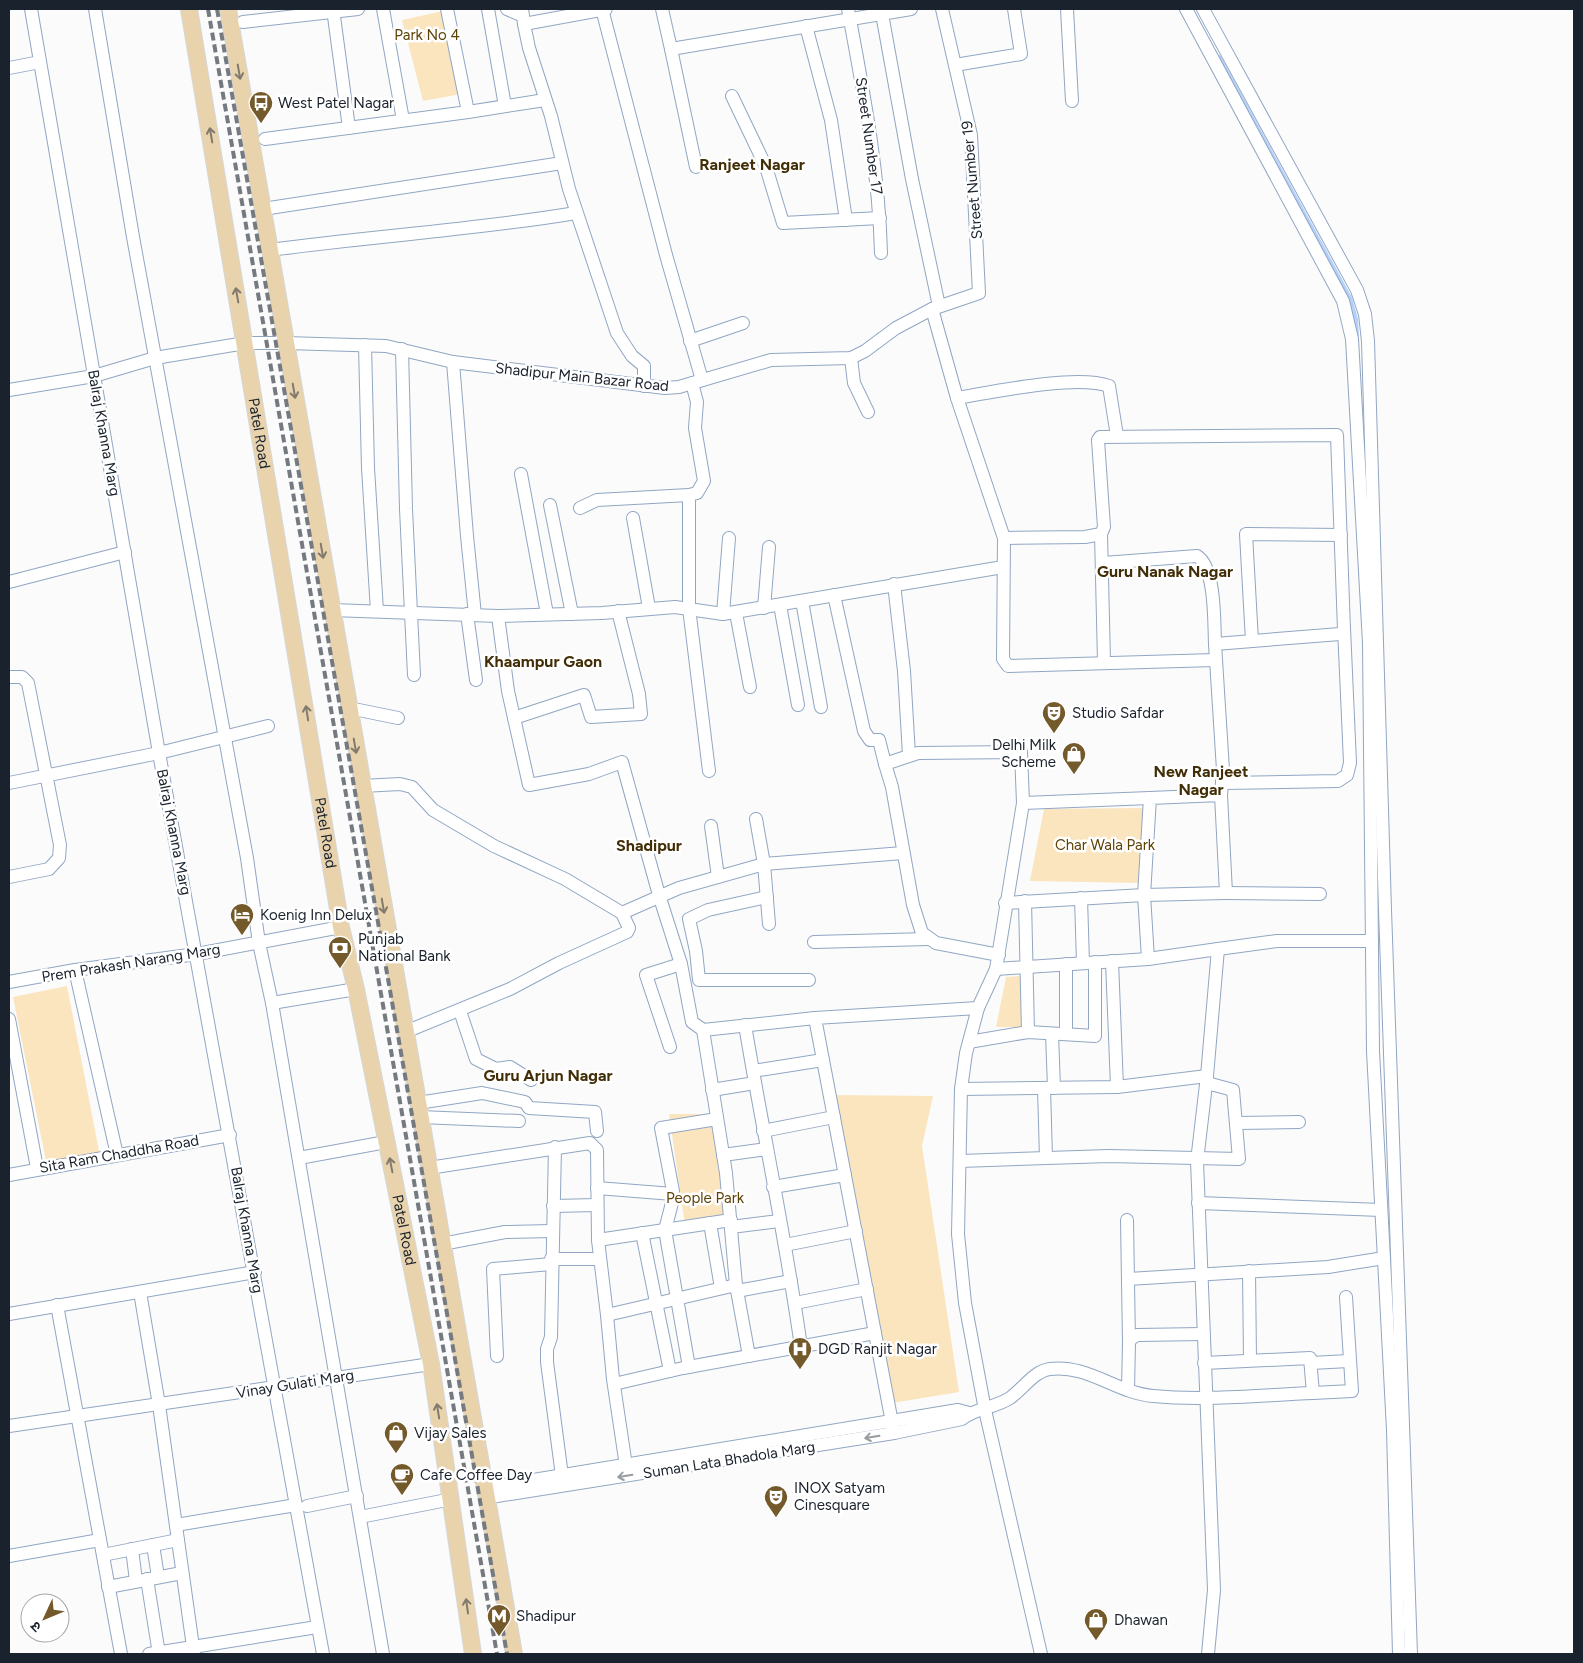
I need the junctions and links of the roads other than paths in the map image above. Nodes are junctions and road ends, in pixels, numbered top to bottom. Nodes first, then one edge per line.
1 (31, 9) edge
2 (95, 9) edge
3 (190, 9) edge
4 (228, 9) edge
5 (358, 9) edge
6 (382, 9) edge
7 (447, 9) edge
8 (488, 9) edge
9 (507, 9) edge
10 (603, 9) edge
11 (662, 9) edge
12 (911, 9) edge
13 (942, 9) edge
14 (1014, 9) edge
15 (1066, 9) edge
16 (1186, 9) edge
17 (1203, 9) edge
18 (333, 10) edge
19 (849, 14) edge
20 (882, 14) junction
21 (523, 16) edge
22 (243, 22) dead end
23 (806, 26) junction
24 (671, 49) junction
25 (40, 62) junction
26 (955, 64) junction
27 (9, 68) edge
28 (732, 96) dead end
29 (545, 100) junction
30 (1072, 101) dead end
31 (505, 106) junction
32 (468, 112) junction
33 (403, 120) junction
34 (349, 128) junction
35 (264, 140) dead end
36 (562, 163) junction
37 (696, 167) dead end
38 (263, 208) junction
39 (576, 213) junction
40 (880, 218) junction
41 (846, 220) junction
42 (270, 250) junction
43 (881, 253) dead end
44 (979, 294) joint
45 (936, 308) junction
46 (743, 323) dead end
47 (690, 341) junction
48 (246, 343) junction
49 (286, 343) junction
50 (365, 345) junction
51 (402, 349) junction
52 (155, 358) junction
53 (851, 358) junction
54 (453, 362) junction
55 (94, 376) junction
56 (697, 382) junction
57 (644, 386) junction
58 (9, 390) edge
59 (957, 398) junction
60 (868, 412) dead end
61 (1117, 436) junction
62 (521, 474) dead end
63 (689, 495) junction
64 (550, 505) dead end
65 (580, 508) dead end
66 (633, 518) dead end
67 (1101, 534) junction
68 (1341, 535) junction
69 (729, 538) dead end
70 (1004, 538) junction
71 (769, 547) dead end
72 (125, 552) junction
73 (1103, 563) junction
74 (1003, 567) junction
75 (9, 582) edge
76 (894, 584) junction
77 (834, 595) junction
78 (802, 601) junction
79 (780, 605) junction
80 (649, 608) junction
81 (689, 608) junction
82 (764, 608) junction
83 (332, 610) junction
84 (377, 611) junction
85 (618, 611) junction
86 (411, 612) junction
87 (730, 613) junction
88 (547, 614) junction
89 (572, 614) junction
90 (471, 615) junction
91 (498, 616) junction
92 (1344, 628) junction
93 (1252, 641) junction
94 (1215, 644) junction
95 (1215, 660) junction
96 (1104, 662) junction
97 (414, 675) dead end
98 (9, 677) edge
99 (476, 680) dead end
100 (750, 687) dead end
101 (798, 705) dead end
102 (821, 707) dead end
103 (349, 708) junction
104 (398, 718) dead end
105 (514, 718) junction
106 (268, 726) dead end
107 (223, 736) junction
108 (159, 752) junction
109 (909, 755) junction
110 (884, 764) junction
111 (709, 770) dead end
112 (47, 775) junction
113 (9, 783) edge
114 (362, 786) junction
115 (1222, 789) junction
116 (1150, 798) junction
117 (1023, 802) junction
118 (756, 819) dead end
119 (711, 826) dead end
120 (903, 853) junction
121 (764, 864) junction
122 (9, 877) edge
123 (718, 877) junction
124 (1226, 893) junction
125 (1320, 894) dead end
126 (659, 895) junction
127 (1144, 895) junction
128 (767, 897) junction
129 (1081, 898) junction
130 (1024, 901) junction
131 (1005, 903) junction
132 (622, 913) junction
133 (769, 924) dead end
134 (342, 927) junction
135 (928, 939) junction
136 (1372, 941) junction
137 (259, 942) junction
138 (814, 942) dead end
139 (1218, 949) junction
140 (197, 954) junction
141 (999, 955) junction
142 (1148, 959) junction
143 (1112, 962) junction
144 (1089, 963) junction
145 (681, 964) junction
146 (1066, 964) junction
147 (1027, 967) junction
148 (996, 969) junction
149 (75, 970) junction
150 (809, 980) dead end
151 (9, 982) edge
152 (356, 989) junction
153 (272, 1003) junction
154 (978, 1008) junction
155 (460, 1011) junction
156 (815, 1018) junction
157 (9, 1019) edge
158 (745, 1026) junction
159 (703, 1030) junction
160 (405, 1032) junction
161 (1028, 1032) junction
162 (1052, 1034) junction
163 (1066, 1034) junction
164 (969, 1042) junction
165 (670, 1047) dead end
166 (823, 1060) junction
167 (754, 1077) junction
168 (531, 1080) dead end
169 (1207, 1080) junction
170 (1117, 1087) junction
171 (1049, 1088) junction
172 (961, 1089) junction
173 (712, 1090) junction
174 (419, 1110) junction
175 (834, 1117) junction
176 (717, 1119) junction
177 (520, 1121) dead end
178 (1299, 1122) dead end
179 (1236, 1123) junction
180 (597, 1131) dead end
181 (763, 1131) junction
182 (230, 1135) junction
183 (386, 1142) junction
184 (555, 1147) junction
185 (767, 1149) junction
186 (117, 1155) junction
187 (723, 1155) junction
188 (299, 1158) junction
189 (1046, 1158) junction
190 (1197, 1158) junction
191 (960, 1160) junction
192 (37, 1168) junction
193 (429, 1168) junction
194 (845, 1174) junction
195 (9, 1175) edge
196 (773, 1187) junction
197 (597, 1188) junction
198 (673, 1194) junction
199 (1198, 1204) junction
200 (598, 1205) junction
201 (553, 1206) junction
202 (1382, 1210) junction
203 (1127, 1220) dead end
204 (780, 1221) junction
205 (710, 1223) junction
206 (731, 1224) junction
207 (552, 1230) junction
208 (664, 1230) junction
209 (856, 1232) junction
210 (642, 1233) junction
211 (598, 1240) junction
212 (442, 1244) junction
213 (785, 1245) junction
214 (1384, 1258) junction
215 (600, 1259) junction
216 (551, 1262) junction
217 (1250, 1271) junction
218 (254, 1272) junction
219 (1200, 1274) junction
220 (1128, 1279) junction
221 (792, 1281) junction
222 (721, 1288) junction
223 (736, 1288) junction
224 (867, 1289) junction
225 (140, 1292) junction
226 (1346, 1297) dead end
227 (677, 1298) junction
228 (656, 1303) junction
229 (795, 1303) junction
230 (57, 1306) junction
231 (9, 1314) edge
232 (606, 1315) junction
233 (875, 1333) junction
234 (1203, 1334) junction
235 (1129, 1342) junction
236 (801, 1347) junction
237 (497, 1356) dead end
238 (749, 1356) junction
239 (1250, 1360) junction
240 (1349, 1361) junction
241 (1204, 1363) junction
242 (1311, 1363) junction
243 (431, 1364) junction
244 (689, 1367) junction
245 (670, 1371) junction
246 (338, 1377) junction
247 (614, 1384) junction
248 (274, 1387) junction
249 (1128, 1390) junction
250 (1313, 1393) junction
251 (1205, 1397) junction
252 (159, 1405) junction
253 (985, 1410) junction
254 (76, 1415) junction
255 (9, 1426) edge
256 (893, 1428) junction
257 (626, 1466) junction
258 (562, 1476) junction
259 (484, 1493) junction
260 (356, 1496) junction
261 (452, 1499) junction
262 (301, 1506) junction
263 (360, 1517) junction
264 (176, 1525) junction
265 (100, 1540) junction
266 (178, 1540) junction
267 (153, 1545) junction
268 (132, 1549) junction
269 (102, 1555) junction
270 (9, 1556) edge
271 (182, 1574) junction
272 (147, 1579) junction
273 (108, 1587) junction
274 (317, 1627) junction
275 (193, 1651) edge
276 (121, 1654) edge
277 (155, 1654) edge
278 (323, 1654) edge
279 (383, 1654) edge
280 (473, 1654) edge
281 (514, 1654) edge
282 (1041, 1654) edge
283 (1208, 1654) edge
284 (1399, 1654) edge
285 (1411, 1654) edge

1 - 25 street, Balraj Khanna Marg
2 - 52 street
48 -> 3 main road, Patel Road
4 -> 38 main road
5 - 18 street
6 - 33 street
7 - 32 street
8 - 31 street
9 - 21 street
10 - 21 street
10 - 47 street
11 - 24 street
12 - 20 street
13 - 26 street, Street Number 19
14 - 26 street
15 - 30 street
16 - 136 street
17 - 285 street
18 - 22 street
18 - 34 street
19 - 20 street
19 - 23 street
19 - 40 street, Street Number 17
20 - 45 street
21 - 29 street
23 - 24 street
23 - 41 street
24 - 37 street
25 - 27 street
25 - 55 street, Balraj Khanna Marg
26 - 44 street, Street Number 19
28 - 41 street
29 - 31 street
29 - 36 street
31 - 32 street
32 - 33 street
33 - 34 street
34 - 35 street
36 - 38 street
36 - 39 street
38 - 42 main road
39 - 42 street
39 - 57 street
40 - 41 street
40 - 43 street, Street Number 17
42 - 49 main road
44 - 45 street, Shadipur Main Bazar Road
45 - 53 street, Shadipur Main Bazar Road
45 - 59 street
46 - 47 street
47 - 56 street
48 - 49 street, Shadipur Main Bazar Road
48 - 52 street, Shadipur Main Bazar Road
134 -> 48 main road, Patel Road
49 - 50 street, Shadipur Main Bazar Road
49 -> 83 main road
50 - 51 street, Shadipur Main Bazar Road
50 - 84 street
51 - 54 street, Shadipur Main Bazar Road
51 - 86 street
52 - 55 street, Shadipur Main Bazar Road
52 - 107 street
53 - 56 street, Shadipur Main Bazar Road
53 - 60 street
54 - 57 street, Shadipur Main Bazar Road
54 - 90 street
55 - 58 street, Shadipur Main Bazar Road
55 - 72 street, Balraj Khanna Marg
56 - 57 street, Shadipur Main Bazar Road
56 - 63 street
59 - 61 street
59 - 70 street
61 - 67 street
61 - 68 street
62 - 88 street
63 - 65 street
63 - 81 street
64 - 89 street
66 - 80 street
67 - 70 street
67 - 73 street
68 - 92 street
68 - 93 street
69 - 87 street
70 - 74 street
71 - 82 street
72 - 75 street
72 - 108 street, Balraj Khanna Marg
73 - 94 street
73 - 96 street
74 - 76 street
74 - 96 street
76 - 77 street
76 - 109 street
77 - 78 street
77 - 110 street
78 - 79 street
78 - 102 street
79 - 82 street
79 - 101 street
80 - 81 street
80 - 85 street
81 - 87 street
81 - 111 street
82 - 87 street
83 - 84 street
83 - 103 main road
84 - 86 street
85 - 89 street
85 - 105 street
86 - 90 street
86 - 97 street
87 - 100 street
88 - 89 street
88 - 91 street
90 - 91 street
90 - 99 street
91 - 105 street
92 - 93 street
92 - 115 street
93 - 94 street
94 - 95 street
95 - 96 street
95 - 115 street
98 - 112 street
103 - 104 street
103 -> 114 main road
105 - 126 street
106 - 107 street
107 - 108 street
107 - 137 street
108 - 112 street
108 - 140 street, Balraj Khanna Marg
109 - 110 street
109 - 117 street
110 - 120 street
112 - 113 street
112 - 122 street
114 - 132 street
114 -> 160 main road
115 - 116 street
115 - 124 street
116 - 117 street
116 - 127 street
117 - 131 street
118 - 121 street
119 - 123 street
120 - 121 street
120 - 135 street
121 - 123 street
121 - 128 street
123 - 126 street
124 - 125 street
124 - 127 street
126 - 132 street
126 - 145 street
127 - 129 street
127 - 142 street
128 - 133 street
128 - 150 street
129 - 130 street
129 - 144 street
130 - 131 street
130 - 147 street
131 - 141 street
132 - 155 street
134 - 137 street, Prem Prakash Narang Marg
134 - 152 main road, Patel Road
135 - 138 street
135 - 141 street
136 - 139 street
136 - 202 street
137 - 140 street, Prem Prakash Narang Marg
137 - 153 street
139 - 142 street
139 - 169 street
140 - 149 street, Prem Prakash Narang Marg
140 - 182 street, Balraj Khanna Marg
141 - 148 street
142 - 143 street
143 - 144 street
143 - 170 street
144 - 146 street
144 - 163 street
145 - 159 street
145 - 165 street
146 - 147 street
146 - 163 street
147 - 148 street
147 - 161 street
148 - 154 street
149 - 151 street, Prem Prakash Narang Marg
149 - 186 street
152 - 153 street
152 - 183 main road, Patel Road
153 - 188 street
154 - 156 street
154 - 164 street
155 - 160 street
155 - 168 street
156 - 158 street
156 - 166 street
157 - 192 street
158 - 159 street
158 - 167 street
159 - 173 street
160 - 174 main road
161 - 162 street
161 - 164 street
162 - 163 street
162 - 171 street
164 - 172 street
166 - 167 street
166 - 175 street
167 - 173 street
167 - 181 street
169 - 170 street
169 - 179 street
169 - 190 street
170 - 171 street
171 - 172 street
171 - 189 street
172 - 191 street
173 - 176 street
174 - 177 street
174 - 180 street
174 - 193 main road
175 - 181 street
175 - 194 street
176 - 187 street
176 - 198 street
178 - 179 street
179 - 190 street
181 - 185 street
182 - 186 street, Sita Ram Chaddha Road
182 - 218 street, Balraj Khanna Marg
183 - 188 street
243 -> 183 main road, Patel Road
184 - 193 street
184 - 197 street
184 - 201 street
185 - 187 street
185 - 196 street
186 - 192 street, Sita Ram Chaddha Road
187 - 206 street
188 - 246 street
189 - 190 street
189 - 191 street
190 - 199 street
191 - 253 street
192 - 195 street, Sita Ram Chaddha Road
193 - 212 main road
194 - 196 street
194 - 209 street
196 - 204 street
197 - 198 street
197 - 200 street
198 - 208 street
199 - 202 street
199 - 219 street
200 - 201 street
200 - 211 street
201 - 207 street
202 - 214 street
203 - 220 street
204 - 206 street
204 - 213 street
205 - 206 street
205 - 208 street
205 - 222 street
206 - 223 street
207 - 212 street
207 - 216 street
208 - 210 street
208 - 227 street
209 - 213 street
209 - 224 street
210 - 211 street
210 - 228 street
211 - 215 street
212 - 259 main road
213 - 221 street
214 - 217 street
214 - 284 street
215 - 216 street
215 - 232 street
216 - 237 street
216 - 258 street
217 - 219 street
217 - 239 street
218 - 225 street
218 - 248 street, Balraj Khanna Marg
219 - 220 street
219 - 234 street
220 - 235 street
221 - 223 street
221 - 229 street
222 - 223 street
222 - 227 street
223 - 238 street
224 - 229 street
224 - 233 street
225 - 230 street
225 - 252 street
226 - 240 street
227 - 228 street
227 - 244 street
228 - 232 street
228 - 245 street
229 - 236 street
230 - 231 street
230 - 254 street
232 - 247 street
233 - 236 street
233 - 256 street
234 - 235 street
234 - 241 street
235 - 249 street
236 - 238 street
238 - 244 street
239 - 241 street
239 - 242 street
240 - 242 street
240 - 250 street, Suman Lata Bhadola Marg
241 - 251 street
242 - 250 street
243 - 246 street, Vinay Gulati Marg
261 -> 243 main road, Patel Road
244 - 245 street
245 - 247 street
246 - 248 street, Vinay Gulati Marg
246 - 260 street
247 - 257 street
248 - 252 street, Vinay Gulati Marg
248 - 262 street, Balraj Khanna Marg
249 - 251 street, Suman Lata Bhadola Marg
249 - 253 street, Suman Lata Bhadola Marg
250 - 251 street, Suman Lata Bhadola Marg
251 - 283 street
252 - 254 street, Vinay Gulati Marg
252 - 264 street
253 - 256 street, Suman Lata Bhadola Marg
253 - 282 street
254 - 255 street, Vinay Gulati Marg
254 - 265 street
256 - 257 street, Suman Lata Bhadola Marg
256 -> 259 street, Suman Lata Bhadola Marg
257 - 258 street, Suman Lata Bhadola Marg
258 - 259 street, Suman Lata Bhadola Marg
259 - 281 main road
260 - 262 street
260 - 263 street
261 - 263 street
280 -> 261 main road, Patel Road
262 - 264 street
262 - 274 street, Balraj Khanna Marg
263 - 279 street
264 - 266 street
265 - 269 street
265 - 270 street
266 - 267 street
266 - 271 street
267 - 268 street
267 - 272 street
268 - 269 street
268 - 272 street
269 - 273 street
271 - 272 street
271 - 275 street
272 - 273 street
272 - 277 street
273 - 276 street
274 - 275 street
274 - 278 street, Balraj Khanna Marg
275 - 277 street

